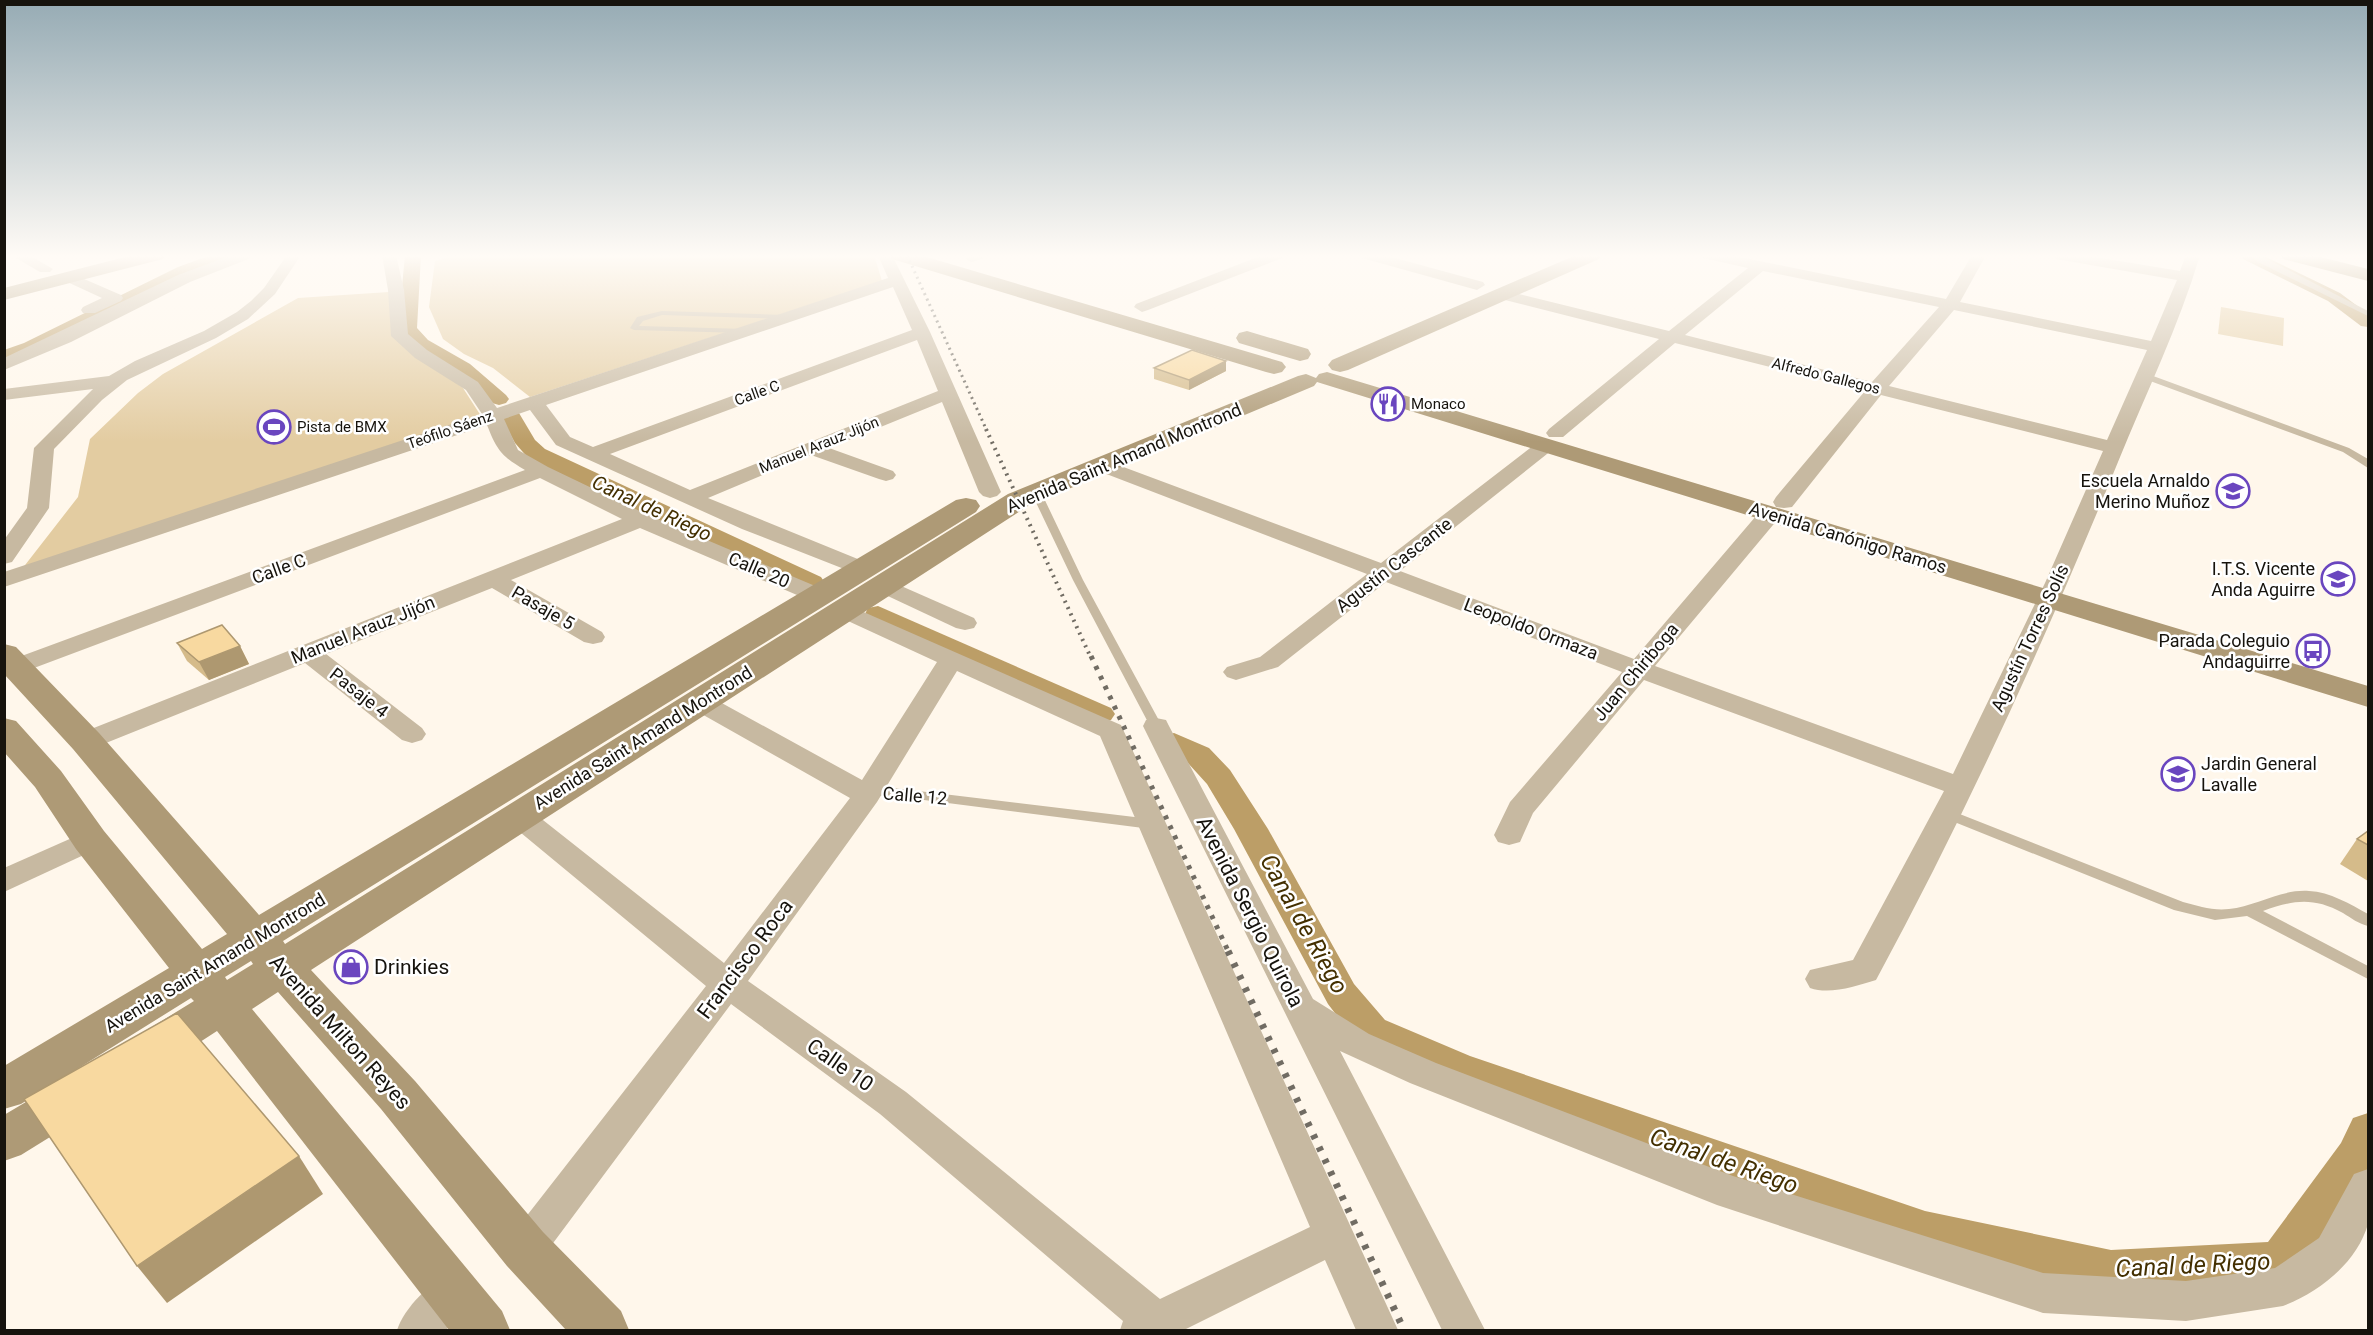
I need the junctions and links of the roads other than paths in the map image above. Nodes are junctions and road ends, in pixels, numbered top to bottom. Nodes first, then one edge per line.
1 (73, 317) edge
2 (108, 317) edge
3 (242, 317) edge
4 (398, 317) edge
5 (646, 317) edge
6 (786, 317) edge
7 (914, 317) edge
8 (1104, 317) edge
9 (1174, 317) edge
10 (1398, 317) edge
11 (1445, 317) edge
12 (1590, 317) edge
13 (1697, 317) edge
14 (1939, 317) edge
15 (2011, 317) edge
16 (2169, 317) edge
17 (1382, 324) dead end
18 (745, 331) junction
19 (922, 333) junction
20 (1671, 338) junction
21 (2157, 347) junction
22 (4, 349) edge
23 (4, 365) edge
24 (1321, 365) junction
25 (1274, 369) junction
26 (2145, 376) junction
27 (114, 381) junction
28 (1877, 388) junction
29 (948, 393) junction
30 (4, 395) edge
31 (534, 402) junction
32 (493, 416) junction
33 (1551, 439) junction
34 (812, 448) junction
35 (2114, 448) junction
36 (592, 454) junction
37 (2368, 465) edge
38 (1103, 466) junction
39 (541, 471) junction
40 (886, 475) dead end
41 (990, 492) junction
42 (1036, 492) junction
43 (691, 497) junction
44 (1777, 508) junction
45 (640, 520) junction
46 (4, 557) edge
47 (1383, 573) junction
48 (873, 577) junction
49 (492, 578) junction
50 (4, 580) edge
51 (2052, 591) junction
52 (831, 603) junction
53 (965, 623) dead end
54 (593, 638) dead end
55 (307, 652) junction
56 (951, 659) junction
57 (11, 660) edge
58 (1638, 669) junction
59 (1236, 672) dead end
60 (2368, 676) edge
61 (2368, 697) edge
62 (700, 702) junction
63 (1156, 726) joint
64 (4, 729) edge
65 (412, 734) dead end
66 (86, 741) junction
67 (1960, 787) junction
68 (867, 795) junction
69 (1947, 814) junction
70 (519, 816) junction
71 (1152, 824) junction
72 (1509, 834) dead end
73 (90, 840) junction
74 (4, 881) edge
75 (2249, 910) junction
76 (2368, 921) edge
77 (268, 952) junction
78 (2368, 973) edge
79 (1822, 979) dead end
80 (727, 984) junction
81 (209, 989) junction
82 (1298, 1007) junction
83 (4, 1090) edge
84 (4, 1140) edge
85 (2368, 1186) edge
86 (1335, 1235) junction
87 (525, 1249) junction
88 (452, 1294) junction
89 (1148, 1326) edge
90 (418, 1330) edge
91 (483, 1330) edge
92 (602, 1330) edge
93 (1377, 1330) edge
94 (1464, 1330) edge

1 - 22 street
2 - 23 street
3 - 27 street
4 - 32 street, Calle 20
5 - 18 lane
6 - 18 street, Teófilo Sáenz
7 - 19 street
8 - 25 street
9 - 24 street, Avenida Canónigo Ramos
10 - 17 street
11 - 24 street, Avenida Saint Amand Montrond
12 - 20 street, Alfredo Gallegos
13 - 20 street, Agustín Cascante
14 - 28 street, Juan Chiriboga
15 - 21 street
16 - 21 street, Agustín Torres Solís
18 - 31 street, Teófilo Sáenz
19 - 29 street
19 - 36 street, Calle C
20 - 28 street, Alfredo Gallegos
20 - 33 street, Agustín Cascante
21 - 26 street, Agustín Torres Solís
24 - 25 street
24 - 33 street, Avenida Canónigo Ramos
24 - 38 street, Avenida Saint Amand Montrond
25 - 41 street, Avenida Saint Amand Montrond
26 - 35 street, Agustín Torres Solís
26 - 37 lane
27 - 30 street
27 - 46 street
28 - 35 street, Alfredo Gallegos
28 - 44 street, Juan Chiriboga
29 - 34 street, Manuel Arauz Jijón
29 - 41 street
31 - 32 street, Teófilo Sáenz
31 - 36 street
32 - 39 street, Calle 20
32 - 50 street, Teófilo Sáenz
33 - 44 street, Avenida Canónigo Ramos
33 - 47 street, Agustín Cascante
34 - 40 street
34 - 43 street, Manuel Arauz Jijón
35 - 51 street, Agustín Torres Solís
36 - 43 street
38 - 42 street, Avenida Saint Amand Montrond
38 - 47 street, Leopoldo Ormaza
39 - 45 street, Calle 20
39 - 57 street, Calle C
41 - 48 street, Avenida Saint Amand Montrond
42 - 48 street, Avenida Saint Amand Montrond
42 - 63 lane, Avenida Sergio Quirola
43 - 48 street
44 - 51 street, Avenida Canónigo Ramos
44 - 58 street, Juan Chiriboga
45 - 49 street, Manuel Arauz Jijón
45 - 52 street, Calle 20
47 - 58 street, Leopoldo Ormaza
47 - 59 street, Agustín Cascante
48 - 52 street, Avenida Saint Amand Montrond
48 - 53 street
49 - 54 street, Pasaje 5
49 - 55 street, Manuel Arauz Jijón
51 - 60 street, Avenida Canónigo Ramos
51 - 61 street, Avenida Canónigo Ramos
51 - 67 street, Agustín Torres Solís
52 - 56 street, Calle 20
52 - 62 street, Avenida Saint Amand Montrond
52 - 77 street, Avenida Saint Amand Montrond
55 - 65 street, Pasaje 4
55 - 66 street, Manuel Arauz Jijón
56 - 68 street, Francisco Roca
56 - 71 street, Calle 20
57 - 66 street, Avenida Milton Reyes
58 - 67 street, Leopoldo Ormaza
58 - 72 street, Juan Chiriboga
62 - 68 street, Calle 12
62 - 70 street, Avenida Saint Amand Montrond
63 - 82 street, Avenida Sergio Quirola
64 - 73 street
66 - 77 street, Avenida Milton Reyes
67 - 69 street, Agustín Torres Solís
68 - 71 lane, Calle 12
68 - 80 street, Francisco Roca
69 - 75 lane
69 - 79 street, Agustín Torres Solís
70 - 77 street, Avenida Saint Amand Montrond
70 - 80 street, Calle 10
71 - 86 street
73 - 74 street
73 - 81 street
75 - 76 lane
75 - 78 lane
77 - 81 street, Avenida Saint Amand Montrond
77 - 87 street, Avenida Milton Reyes
80 - 87 street, Francisco Roca
80 - 89 street, Calle 10
81 - 83 street, Avenida Saint Amand Montrond
81 - 84 street, Avenida Saint Amand Montrond
81 - 88 street
82 - 85 street
82 - 94 street, Avenida Sergio Quirola
86 - 89 street
86 - 93 street
87 - 92 street, Avenida Milton Reyes
88 - 90 street
88 - 91 street

